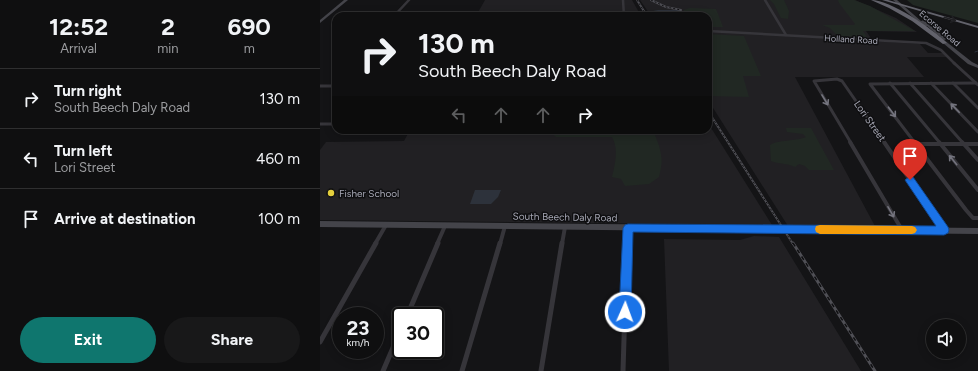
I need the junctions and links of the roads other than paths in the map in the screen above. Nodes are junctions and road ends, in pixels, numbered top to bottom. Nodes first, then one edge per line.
1 (346, 0) edge
2 (409, 0) edge
3 (623, 0) edge
4 (765, 0) edge
5 (873, 0) edge
6 (884, 0) edge
7 (895, 0) edge
8 (901, 1) edge
9 (398, 12) edge
10 (624, 12) edge
11 (320, 22) edge
12 (978, 27) edge
13 (712, 31) edge
14 (786, 35) junction
15 (945, 43) junction
16 (978, 67) edge
17 (890, 83) junction
18 (910, 83) junction
19 (931, 83) junction
20 (953, 83) junction
21 (977, 84) edge
22 (332, 86) edge
23 (321, 87) edge
24 (978, 108) edge
25 (320, 124) edge
26 (332, 124) edge
27 (978, 132) edge
28 (916, 144) junction
29 (940, 144) junction
30 (964, 144) junction
31 (978, 144) edge
32 (978, 160) edge
33 (978, 190) edge
34 (976, 218) edge
35 (320, 224) edge
36 (386, 225) junction
37 (445, 226) junction
38 (505, 226) junction
39 (565, 227) junction
40 (628, 228) junction
41 (902, 230) junction
42 (944, 230) junction
43 (978, 231) edge
44 (410, 307) edge
45 (320, 342) edge
46 (392, 350) edge
47 (383, 371) edge
48 (462, 371) edge
49 (541, 371) edge
50 (623, 371) edge

1 - 11 street
2 - 9 street
3 - 10 street
4 - 14 street
5 - 15 highway
6 -> 12 highway
7 - 15 street, Ecorse Road
8 - 16 street, Ecorse Road
13 - 14 street, Holland Road
14 - 21 street, Holland Road
15 - 16 street, Ecorse Road
17 - 18 street
17 -> 28 street
17 - 29 street
18 - 19 street
18 - 30 street
19 - 20 street
27 -> 19 street
20 - 21 street
20 - 24 street
22 - 23 street
25 - 26 street
28 - 29 street
28 - 34 street
29 - 30 street
33 -> 29 street
30 - 31 street
30 - 32 street
35 - 36 street, South Beech Daly Road
36 - 37 street, South Beech Daly Road
36 - 45 street
37 - 38 street, South Beech Daly Road
37 - 44 street
38 - 39 street, South Beech Daly Road
38 - 48 street
39 - 40 street, South Beech Daly Road
39 - 49 street
40 - 41 street, South Beech Daly Road
40 - 50 street
41 - 42 street, South Beech Daly Road
42 -> 41 street, Lori Street
42 - 43 street, South Beech Daly Road
46 - 47 street

